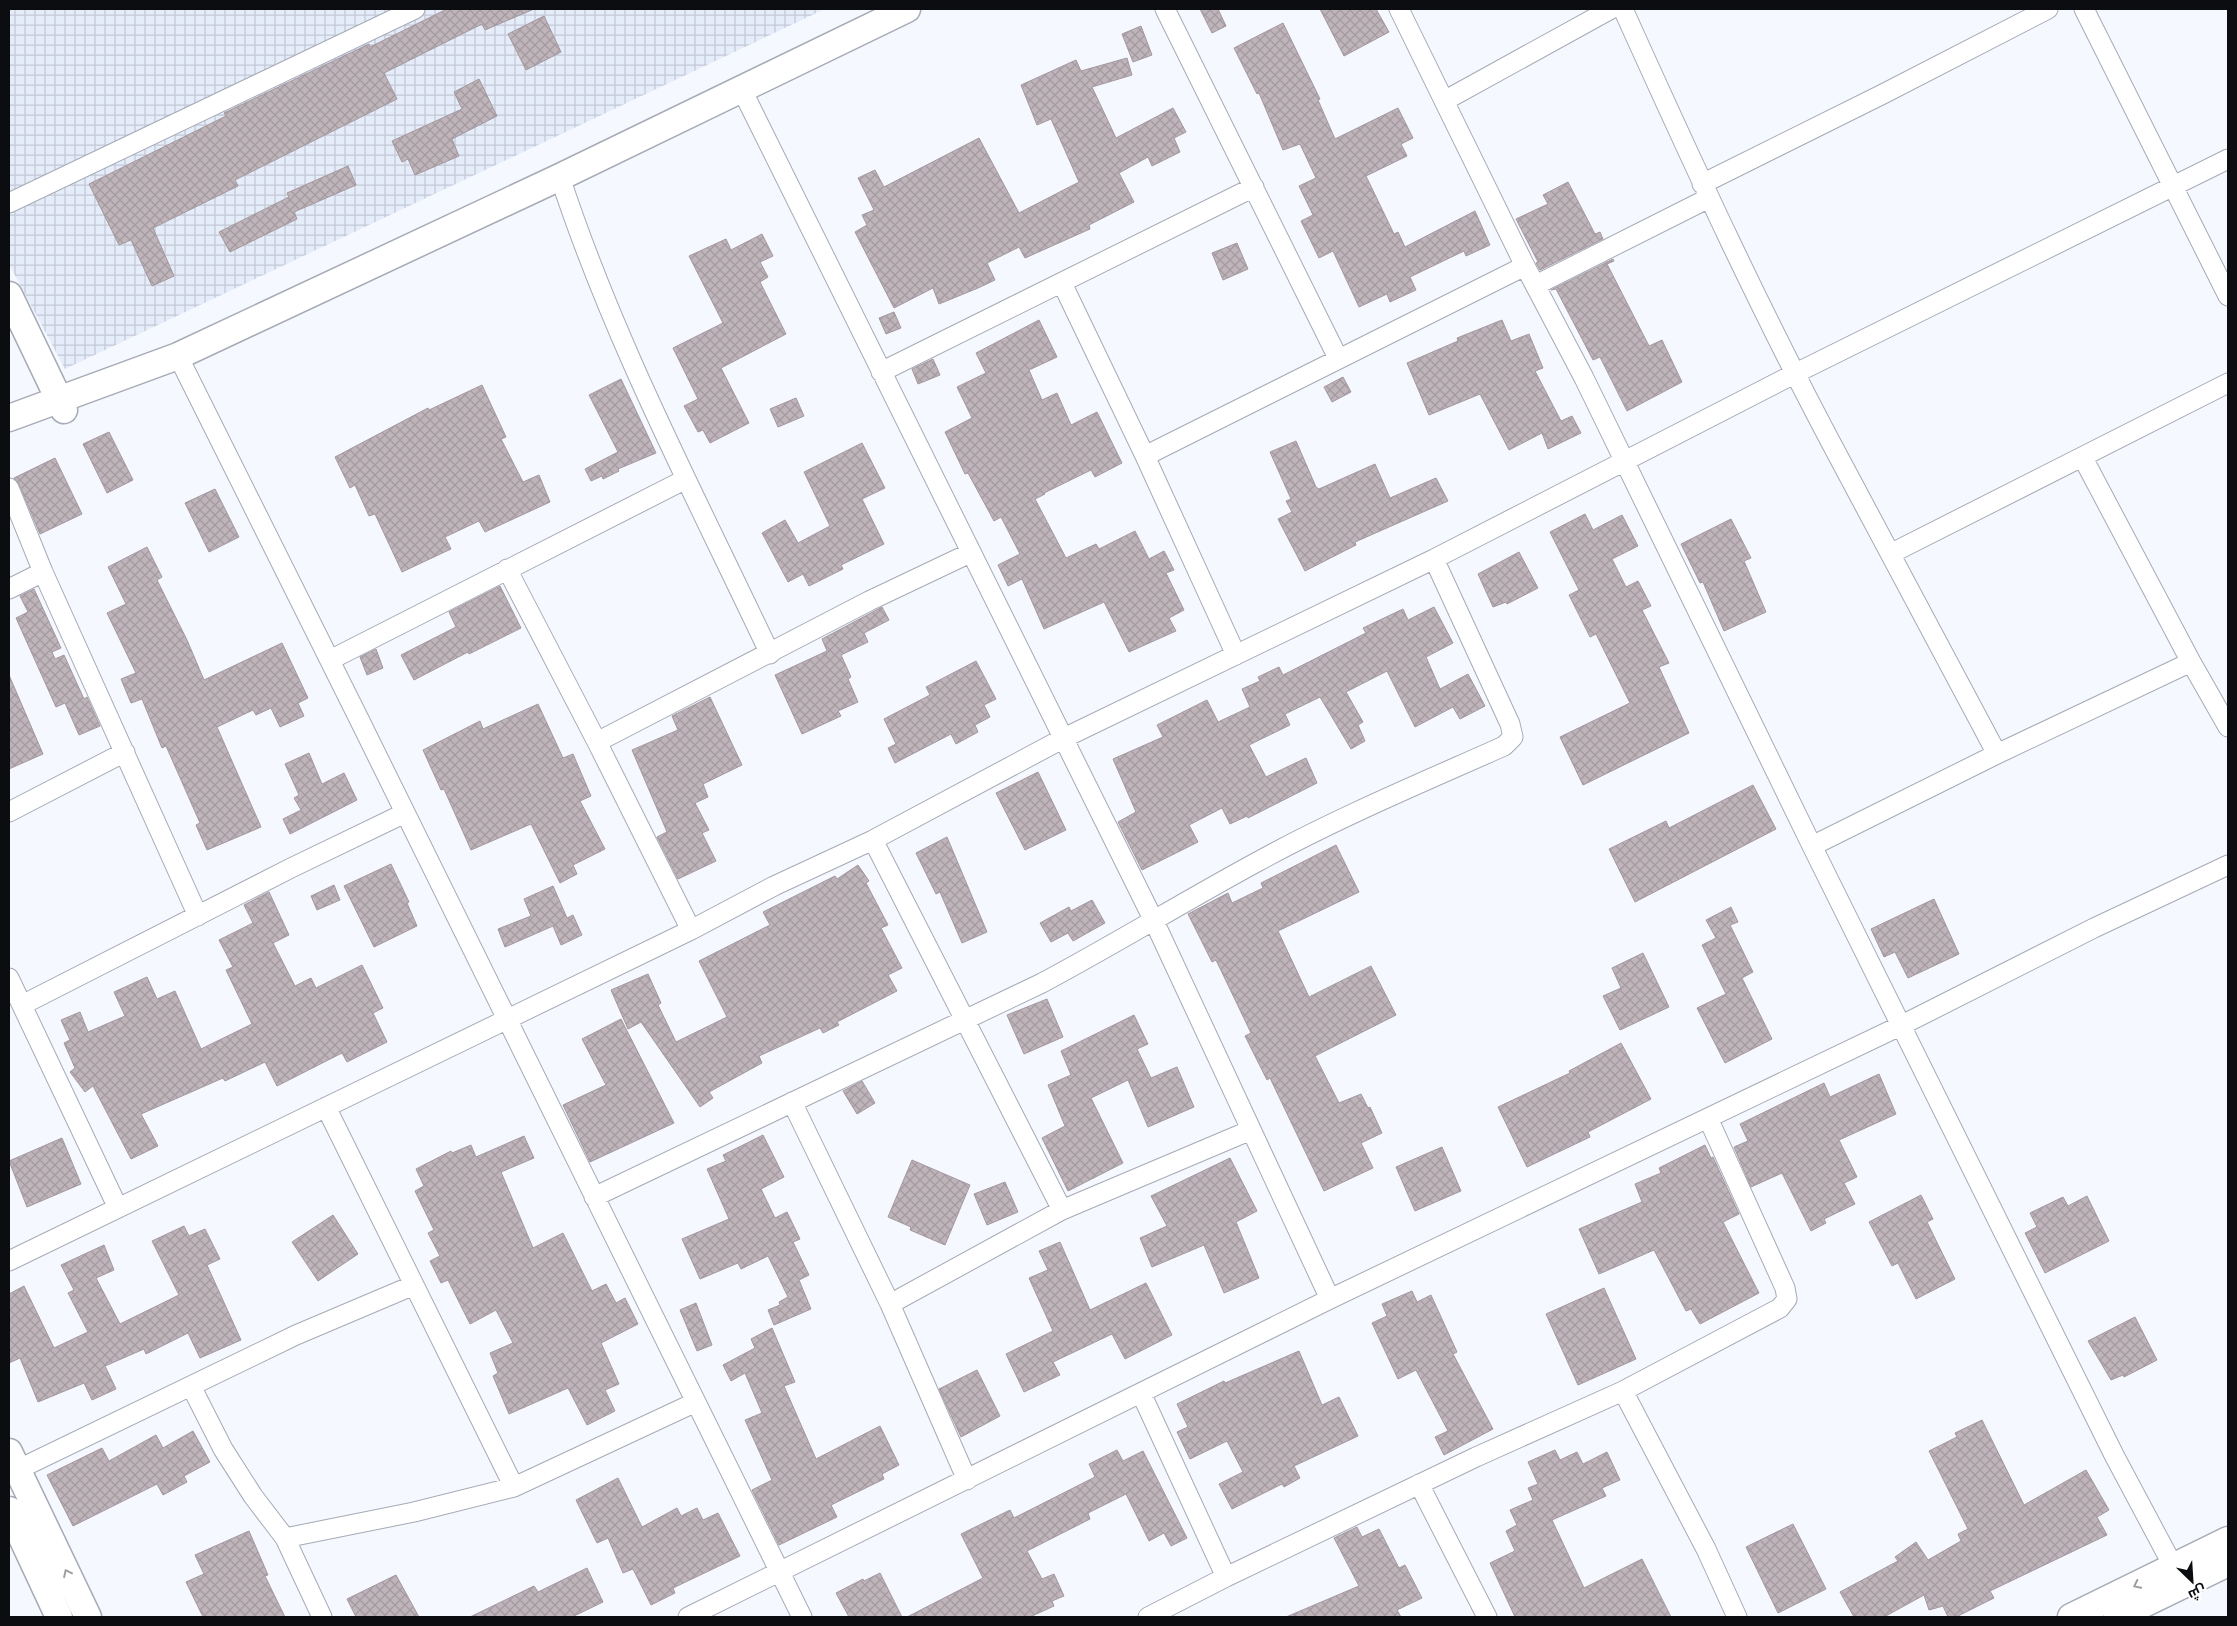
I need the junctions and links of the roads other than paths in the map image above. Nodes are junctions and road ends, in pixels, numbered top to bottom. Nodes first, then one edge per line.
1 (415, 9) edge
2 (907, 9) edge
3 (1165, 9) edge
4 (1399, 9) edge
5 (1611, 9) edge
6 (1623, 9) edge
7 (2048, 9) edge
8 (2084, 9) edge
9 (741, 88) junction
10 (1444, 101) junction
11 (2228, 158) edge
12 (560, 177) junction
13 (2173, 185) junction
14 (1254, 187) junction
15 (1706, 191) junction
16 (9, 203) edge
17 (1525, 266) junction
18 (1062, 283) junction
19 (1536, 285) junction
20 (9, 295) edge
21 (2228, 296) edge
22 (178, 356) junction
23 (1338, 358) junction
24 (881, 372) junction
25 (1796, 373) junction
26 (2228, 383) edge
27 (68, 400) junction
28 (15, 415) edge
29 (9, 437) edge
30 (1145, 456) junction
31 (2083, 458) junction
32 (1624, 461) junction
33 (686, 479) junction
34 (9, 488) edge
35 (970, 553) junction
36 (1892, 553) junction
37 (1434, 559) junction
38 (507, 570) junction
39 (43, 572) junction
40 (9, 589) edge
41 (770, 654) junction
42 (1236, 655) junction
43 (330, 660) junction
44 (2191, 662) junction
45 (2228, 727) edge
46 (1064, 738) junction
47 (597, 742) junction
48 (125, 752) junction
49 (1997, 754) junction
50 (9, 812) edge
51 (405, 813) junction
52 (873, 840) junction
53 (1812, 846) junction
54 (2228, 865) edge
55 (198, 916) junction
56 (1154, 922) junction
57 (691, 930) junction
58 (9, 978) edge
59 (22, 1005) junction
60 (963, 1020) junction
61 (508, 1021) junction
62 (1902, 1025) junction
63 (792, 1102) junction
64 (326, 1107) junction
65 (1708, 1118) junction
66 (1251, 1130) junction
67 (594, 1198) junction
68 (118, 1208) junction
69 (1062, 1210) junction
70 (9, 1260) edge
71 (414, 1285) junction
72 (1330, 1299) junction
73 (890, 1304) junction
74 (191, 1386) junction
75 (1623, 1391) junction
76 (1141, 1393) junction
77 (696, 1402) junction
78 (13, 1461) edge
79 (967, 1480) junction
80 (1419, 1484) junction
81 (514, 1487) junction
82 (9, 1510) edge
83 (285, 1538) junction
84 (2228, 1540) edge
85 (2228, 1563) edge
86 (779, 1573) junction
87 (2178, 1576) junction
88 (1226, 1577) junction
89 (59, 1617) edge
90 (88, 1617) edge
91 (322, 1617) edge
92 (688, 1617) edge
93 (802, 1617) edge
94 (1148, 1617) edge
95 (1487, 1617) edge
96 (1737, 1617) edge
97 (2071, 1617) edge
98 (2117, 1617) edge

1 - 16 street
2 - 9 street
3 - 14 street
4 - 10 street
5 - 10 street
6 - 15 street
7 - 15 street
8 - 13 street
9 - 12 street
9 - 24 street
10 - 17 street
11 - 13 street
12 - 22 street
12 - 33 street
13 - 21 street
13 - 25 street
14 - 18 street
14 - 23 street
15 - 19 street
15 - 25 street
17 - 19 street
17 - 23 street
18 - 24 street
18 - 30 street
19 - 32 street
20 - 27 street
22 - 27 street
22 - 43 street
23 - 30 street
24 - 35 street
25 - 32 street
25 - 36 street
26 - 31 street
27 - 28 street
27 - 29 street
30 - 42 street
31 - 36 street
31 - 44 street
32 - 37 street
32 - 53 street
33 - 38 street
33 - 41 street
34 - 39 street
35 - 41 street
35 - 46 street
36 - 49 street
37 - 42 street
37 - 56 street
38 - 43 street
38 - 47 street
39 - 40 street
39 - 48 street
41 - 47 street
42 - 46 street
43 - 51 street
44 - 45 street
44 - 49 street
46 - 52 street
46 - 56 street
47 - 57 street
48 - 50 street
48 - 55 street
49 - 53 street
51 - 55 street
51 - 61 street
52 - 57 street
52 - 60 street
53 - 62 street
54 - 62 street
55 - 59 street
56 - 60 street
56 - 66 street
57 - 61 street
58 - 59 street
59 - 68 street
60 - 63 street
60 - 69 street
61 - 64 street
61 - 67 street
62 - 65 street
62 - 87 street
63 - 67 street
63 - 73 street
64 - 68 street
64 - 71 street
65 - 72 street
65 - 75 street
66 - 69 street
66 - 72 street
67 - 77 street
68 - 70 street
69 - 73 street
71 - 74 street
71 - 81 street
72 - 76 street
73 - 79 street
74 - 78 street
74 - 83 street
75 - 80 street
75 - 96 street
76 - 79 street
76 - 88 street
77 - 81 street
77 - 86 street
90 -> 78 street
79 - 86 street
80 - 88 street
80 - 95 street
81 - 83 street
82 - 89 street
83 - 91 street
84 - 87 street
85 - 87 street
86 - 92 street
86 - 93 street
87 -> 97 street
87 - 98 street
88 - 94 street

